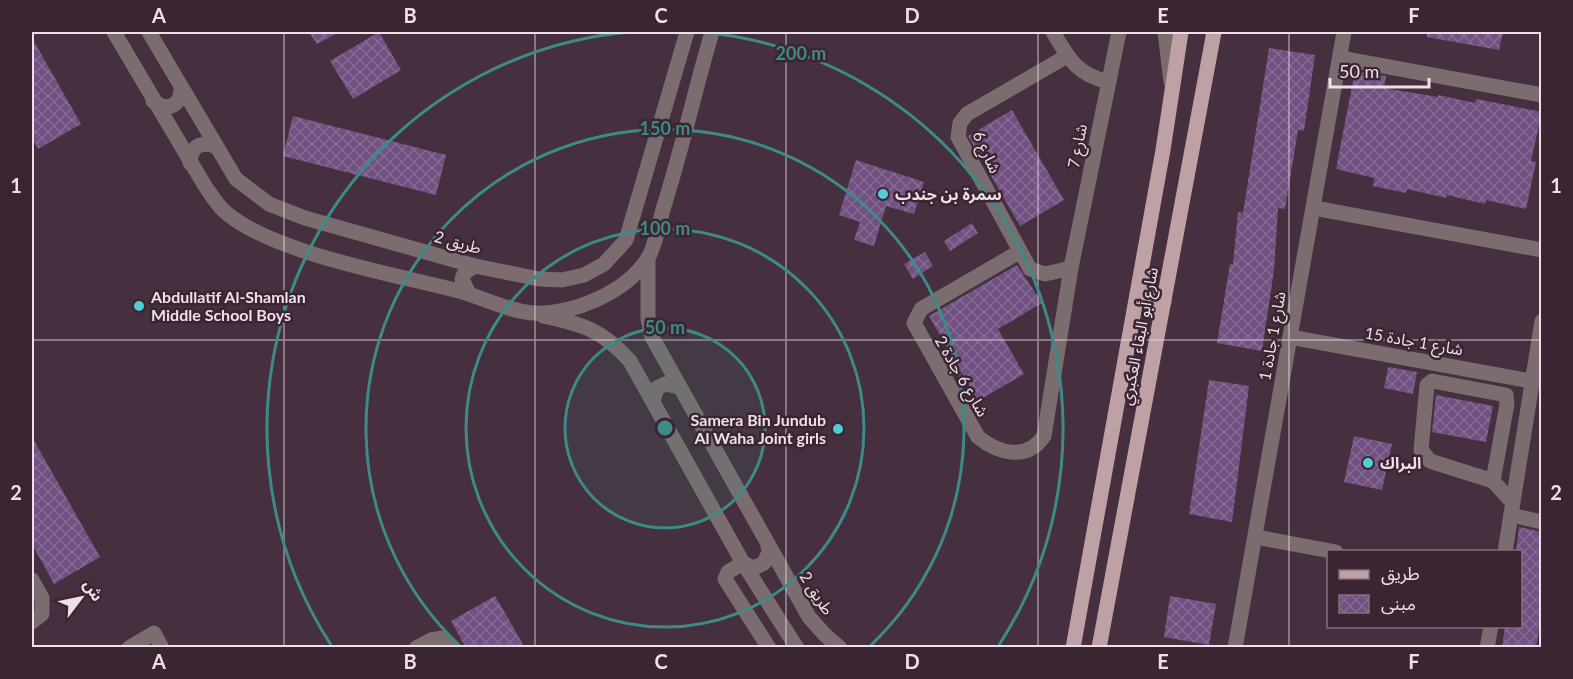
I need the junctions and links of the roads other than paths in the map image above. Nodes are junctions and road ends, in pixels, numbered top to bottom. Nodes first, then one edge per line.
1 (114, 32) edge
2 (149, 32) edge
3 (687, 32) edge
4 (712, 32) edge
5 (1053, 32) edge
6 (1119, 32) edge
7 (1165, 32) edge
8 (1181, 32) edge
9 (1214, 32) edge
10 (1344, 32) edge
11 (1067, 56) junction
12 (1340, 58) junction
13 (1109, 82) junction
14 (1172, 84) junction
15 (181, 88) junction
16 (1542, 95) edge
17 (153, 101) junction
18 (666, 108) junction
19 (691, 118) junction
20 (215, 146) junction
21 (1163, 150) junction
22 (190, 164) junction
23 (647, 171) junction
24 (672, 181) junction
25 (1314, 208) junction
26 (412, 249) junction
27 (1542, 250) edge
28 (1019, 252) junction
29 (648, 258) junction
30 (475, 266) junction
31 (1071, 268) junction
32 (404, 276) junction
33 (469, 294) junction
34 (1164, 302) junction
35 (531, 313) junction
36 (1542, 321) edge
37 (1290, 337) junction
38 (1532, 381) junction
39 (679, 387) junction
40 (653, 401) junction
41 (1493, 481) junction
42 (1512, 508) junction
43 (1542, 522) edge
44 (1256, 537) junction
45 (768, 546) junction
46 (1327, 550) edge
47 (1505, 550) edge
48 (742, 563) junction
49 (32, 580) edge
50 (32, 622) edge
51 (1491, 628) edge
52 (129, 648) edge
53 (162, 648) edge
54 (416, 648) edge
55 (453, 648) edge
56 (769, 648) edge
57 (797, 648) edge
58 (840, 648) edge
59 (1073, 648) edge
60 (1099, 648) edge
61 (1235, 648) edge
62 (1487, 648) edge

1 - 17 street, طريق 2
2 - 15 street, طريق 2
3 - 18 street, طريق 2
4 - 19 street, طريق 2
5 - 11 street
6 - 13 street, شارع 7
7 - 14 street
8 - 14 main road, شارع أبو البقاء العكبري
9 - 34 main road, شارع أبو البقاء العكبري
10 - 12 street, شارع 1 جادة 1
11 - 13 street
11 - 28 street, شارع 6
12 - 16 street
12 - 25 street, شارع 1 جادة 1
13 - 31 street, شارع 7
14 - 21 main road, شارع أبو البقاء العكبري
15 - 17 street
15 - 20 street, طريق 2
17 - 22 street, طريق 2
18 - 19 street
18 - 23 street, طريق 2
19 - 24 street, طريق 2
20 - 22 street
20 - 26 street, طريق 2
21 - 34 main road
21 - 59 main road, شارع أبو البقاء العكبري
22 - 32 street, طريق 2
23 - 24 street
23 - 30 street, طريق 2
24 - 29 street, طريق 2
25 - 27 street
25 - 37 street, شارع 1 جادة 1
26 - 30 street, طريق 2
26 - 32 street
28 - 31 street, شارع 6
28 - 31 street, شارع 6 جادة 2
29 - 35 street, طريق 2
29 - 39 street, طريق 2
30 - 33 street
32 - 33 street, طريق 2
33 - 35 street, طريق 2
34 - 60 main road, شارع أبو البقاء العكبري
35 - 40 street, طريق 2
36 - 38 street
37 - 38 street, شارع 1 جادة 15
37 - 44 street, شارع 1 جادة 1
38 - 42 street
39 - 40 street
39 - 45 street, طريق 2
40 - 48 street, طريق 2
41 - 41 street
41 - 42 street
42 - 43 street
42 - 47 street
44 - 46 street
44 - 61 street, شارع 1 جادة 1
45 - 48 street
45 - 58 street, طريق 2
48 - 56 street
48 - 57 street, طريق 2
49 - 50 street
51 - 62 street
52 - 53 street
54 - 55 street

